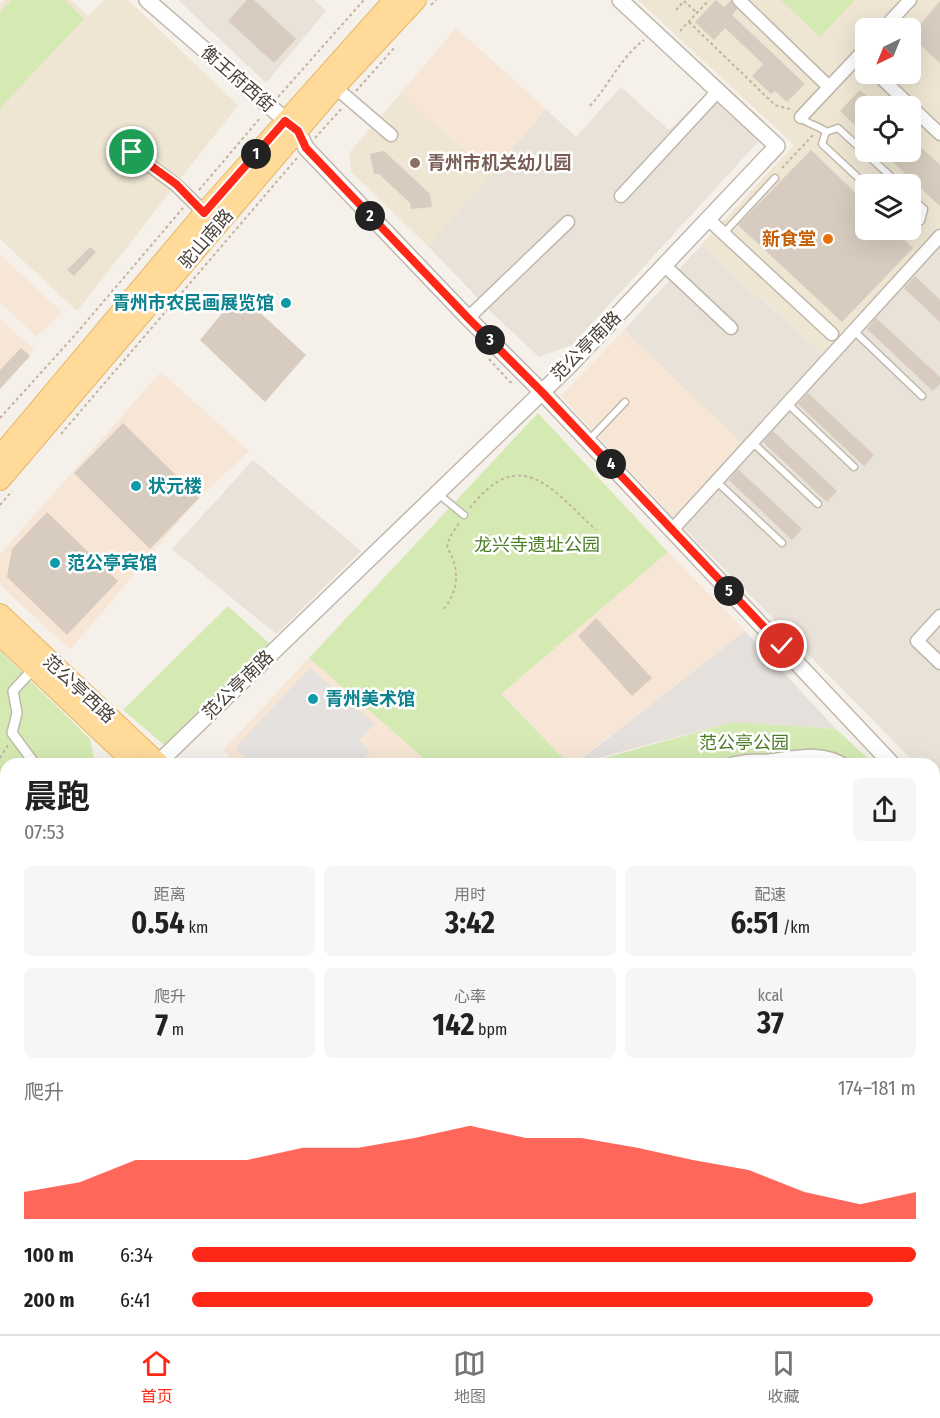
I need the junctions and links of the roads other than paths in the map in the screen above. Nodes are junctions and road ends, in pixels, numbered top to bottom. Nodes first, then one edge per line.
1 (147, 0) edge
2 (394, 0) edge
3 (620, 0) edge
4 (739, 0) edge
5 (910, 0) edge
6 (422, 4) edge
7 (893, 18) edge
8 (855, 63) edge
9 (888, 84) edge
10 (829, 87) junction
11 (718, 91) junction
12 (342, 93) junction
13 (801, 117) joint
14 (826, 132) junction
15 (296, 133) junction
16 (940, 134) edge
17 (391, 135) dead end
18 (132, 152) dead end
19 (887, 174) edge
20 (855, 175) edge
21 (775, 178) dead end
22 (621, 196) dead end
23 (921, 206) edge
24 (204, 213) junction
25 (708, 219) junction
26 (921, 221) edge
27 (568, 222) dead end
28 (724, 233) junction
29 (940, 236) edge
30 (664, 265) junction
31 (468, 318) junction
32 (732, 328) dead end
33 (853, 330) junction
34 (832, 334) dead end
35 (541, 391) junction
36 (922, 396) dead end
37 (625, 402) dead end
38 (786, 402) junction
39 (751, 440) junction
40 (588, 441) junction
41 (0, 456) edge
42 (854, 467) dead end
43 (715, 479) junction
44 (8, 484) edge
45 (437, 492) junction
46 (818, 504) dead end
47 (464, 515) road end
48 (672, 530) junction
49 (783, 543) dead end
50 (0, 614) edge
51 (940, 616) edge
52 (0, 635) edge
53 (940, 663) edge
54 (34, 668) junction
55 (31, 758) edge
56 (129, 758) edge
57 (153, 758) edge
58 (163, 758) edge
59 (775, 758) edge
60 (824, 758) edge
61 (886, 758) edge

1 - 15 street, 衡王府西街
2 - 15 main road, 驼山南路
3 - 11 street, 范公亭南路
4 - 10 street
5 - 7 street
6 - 12 main road, 驼山南路
8 - 10 street
9 - 16 street
10 - 13 street
11 - 22 street
11 - 25 street, 范公亭南路
12 - 15 main road, 驼山南路
12 - 17 street
13 - 14 lane
14 - 19 lane
14 - 20 lane
15 - 24 main road, 驼山南路
15 - 31 street, 衡王府西街
18 - 24 street
21 - 28 lane
23 - 26 lane
24 - 41 main road, 驼山南路
24 - 44 main road, 驼山南路
25 - 28 street
25 - 30 street, 范公亭南路
27 - 31 street
28 - 34 street
29 - 33 street
30 - 32 street
30 - 35 street, 范公亭南路
31 - 35 street, 衡王府西街
33 - 36 lane
33 - 38 street
35 - 40 street, 衡王府西街
35 - 45 street, 范公亭南路
37 - 40 lane
38 - 39 street
38 - 42 lane
39 - 43 street
39 - 46 lane
40 - 48 street, 衡王府西街
43 - 48 street
43 - 49 lane
45 - 47 lane
45 - 58 street, 范公亭南路
48 - 61 street, 衡王府西街
50 - 57 main road, 范公亭西路
51 - 53 street
52 - 54 main road, 范公亭西路
54 - 55 street
54 - 56 main road, 范公亭西路
59 - 60 street

